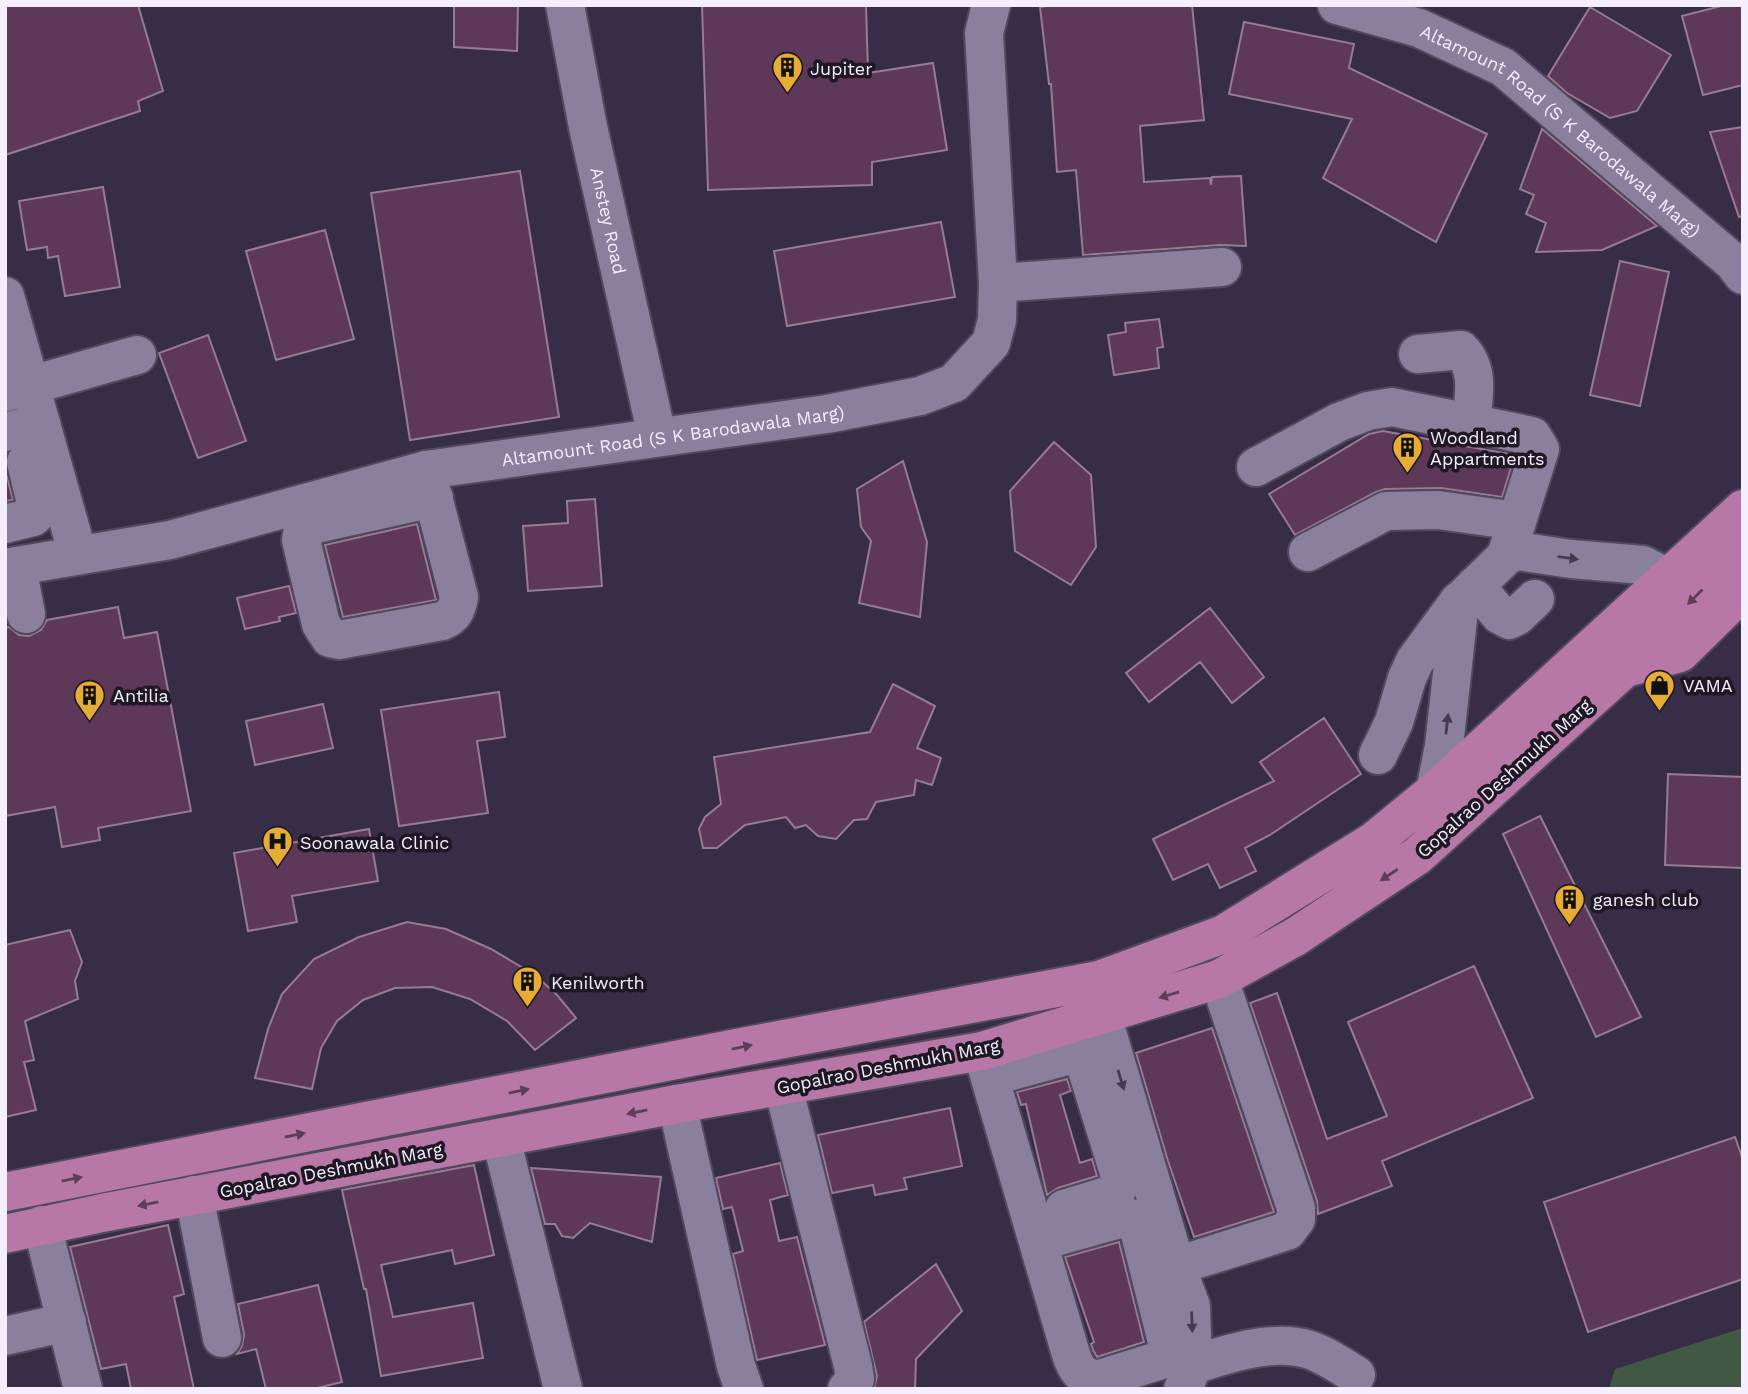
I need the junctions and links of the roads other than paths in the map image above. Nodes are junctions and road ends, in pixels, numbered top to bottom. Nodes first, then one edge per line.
1 (565, 5) edge
2 (991, 5) edge
3 (1337, 5) edge
4 (1740, 266) edge
5 (1222, 267) dead end
6 (998, 283) junction
7 (5, 296) edge
8 (1418, 354) dead end
9 (137, 355) dead end
10 (18, 389) edge
11 (1471, 424) junction
12 (21, 428) edge
13 (657, 436) junction
14 (1256, 467) dead end
15 (430, 484) junction
16 (1743, 509) edge
17 (322, 511) junction
18 (15, 522) edge
19 (1511, 539) junction
20 (1743, 548) edge
21 (1308, 552) dead end
22 (78, 555) junction
23 (20, 565) edge
24 (1668, 578) junction
25 (1468, 593) junction
26 (1535, 599) dead end
27 (1739, 604) edge
28 (26, 614) dead end
29 (1624, 669) junction
30 (1378, 755) dead end
31 (1435, 791) junction
32 (1219, 979) junction
33 (1102, 1015) junction
34 (986, 1064) junction
35 (783, 1086) junction
36 (677, 1104) junction
37 (501, 1138) junction
38 (5, 1192) edge
39 (194, 1195) junction
40 (42, 1225) junction
41 (5, 1234) edge
42 (1176, 1266) junction
43 (66, 1322) junction
44 (5, 1336) edge
45 (222, 1338) dead end
46 (1188, 1377) edge
47 (1352, 1384) edge
48 (83, 1389) edge
49 (564, 1389) edge
50 (744, 1389) edge
51 (847, 1389) edge

1 - 13 street, Anstey Road
2 - 6 street, Altamount Road (S K Barodawala Marg)
3 - 4 street, Altamount Road (S K Barodawala Marg)
5 - 6 street
6 - 13 street, Altamount Road (S K Barodawala Marg)
7 - 10 street
8 - 11 street
9 - 10 street
10 - 12 street
11 - 14 street
11 - 19 street
12 - 18 street
12 - 22 street
13 - 15 street, Altamount Road (S K Barodawala Marg)
15 - 17 street, Altamount Road (S K Barodawala Marg)
15 - 17 street
16 - 24 main road, Gopalrao Deshmukh Marg
17 - 22 street, Altamount Road (S K Barodawala Marg)
18 - 23 street
19 - 21 street
19 -> 24 street
19 - 25 street
20 -> 29 main road, Gopalrao Deshmukh Marg
22 - 23 street, Altamount Road (S K Barodawala Marg)
23 - 28 street
24 - 31 main road, Gopalrao Deshmukh Marg
25 - 26 street
25 - 30 street
31 -> 25 street
27 - 29 main road
29 -> 32 main road, Gopalrao Deshmukh Marg
38 -> 31 main road, Gopalrao Deshmukh Marg
32 -> 33 main road, Gopalrao Deshmukh Marg
32 - 42 street
33 - 34 main road, Gopalrao Deshmukh Marg
33 -> 42 street
34 - 34 street
34 - 35 main road, Gopalrao Deshmukh Marg
35 - 36 main road, Gopalrao Deshmukh Marg
35 - 51 street
36 -> 37 main road, Gopalrao Deshmukh Marg
36 - 50 street
37 - 39 main road, Gopalrao Deshmukh Marg
37 - 49 street
39 -> 40 main road, Gopalrao Deshmukh Marg
39 - 45 street
40 - 41 main road, Gopalrao Deshmukh Marg
40 - 43 street
42 -> 46 street
43 - 44 street
43 - 48 street
46 - 47 street

